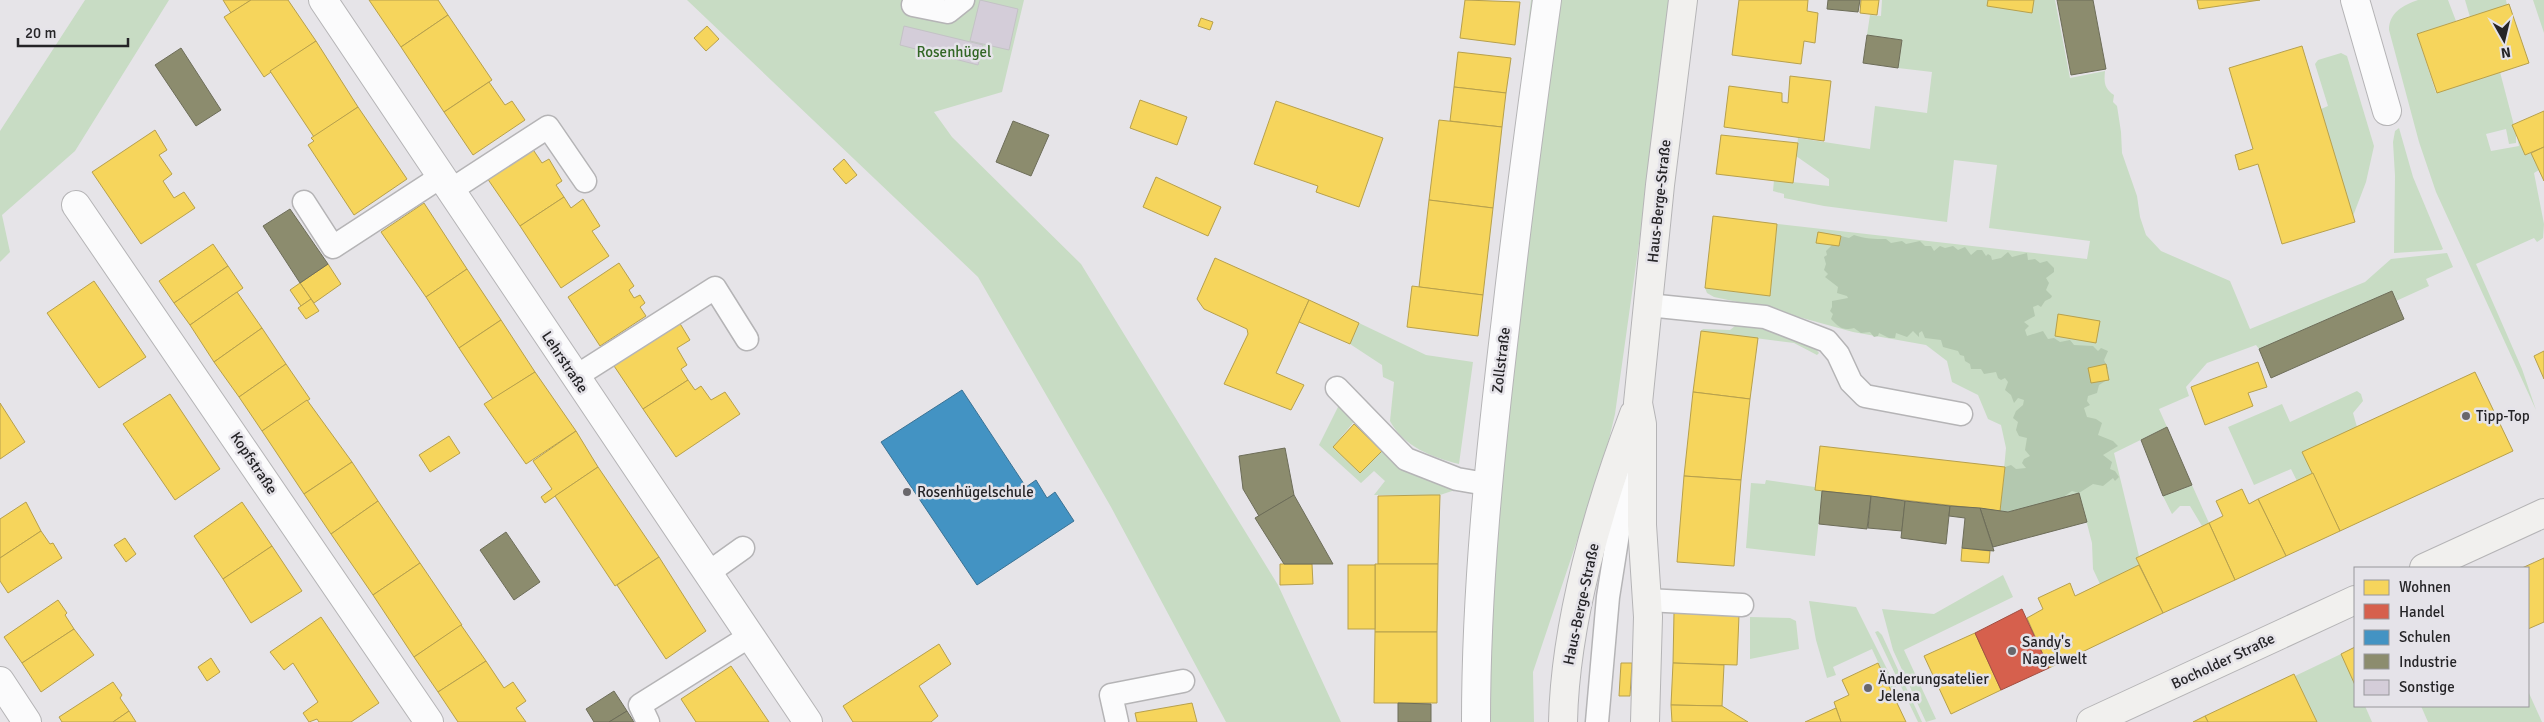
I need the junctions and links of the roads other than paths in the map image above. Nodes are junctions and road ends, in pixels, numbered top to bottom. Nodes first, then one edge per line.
1 (323, 0) edge
2 (963, 0) edge
3 (1547, 0) edge
4 (1683, 0) edge
5 (2355, 0) edge
6 (913, 5) dead end
7 (2387, 111) dead end
8 (585, 181) dead end
9 (446, 183) junction
10 (304, 202) dead end
11 (76, 204) dead end
12 (1648, 305) junction
13 (746, 339) dead end
14 (575, 378) junction
15 (1337, 388) dead end
16 (1638, 403) junction
17 (1961, 414) dead end
18 (1486, 484) junction
19 (2544, 513) edge
20 (743, 548) dead end
21 (2426, 567) edge
22 (708, 573) junction
23 (1647, 600) junction
24 (2354, 600) edge
25 (1742, 605) dead end
26 (750, 636) junction
27 (0, 680) edge
28 (1183, 681) dead end
29 (27, 722) edge
30 (430, 722) edge
31 (648, 722) edge
32 (808, 722) edge
33 (1117, 722) edge
34 (1476, 722) edge
35 (1563, 722) edge
36 (1597, 722) edge
37 (1645, 722) edge
38 (2091, 722) edge

1 - 9 street, Lehrstraße
2 - 6 lane
3 - 18 street, Zollstraße
4 - 12 main road, Haus-Berge-Straße
5 - 7 street
8 - 9 lane
9 - 10 lane
9 - 14 street, Lehrstraße
11 - 30 street, Kopfstraße
12 - 16 main road, Haus-Berge-Straße
12 - 17 lane
13 - 14 lane
14 - 22 street, Lehrstraße
15 - 18 lane
16 - 23 main road, Haus-Berge-Straße
16 - 35 main road, Haus-Berge-Straße
16 - 36 lane
18 - 34 street, Zollstraße
19 - 21 main road
20 - 22 lane
22 - 26 street, Lehrstraße
23 - 25 lane
23 - 37 main road, Haus-Berge-Straße
24 - 38 main road, Bocholder Straße
26 - 31 lane
26 - 32 street, Lehrstraße
27 - 29 street
28 - 33 lane

